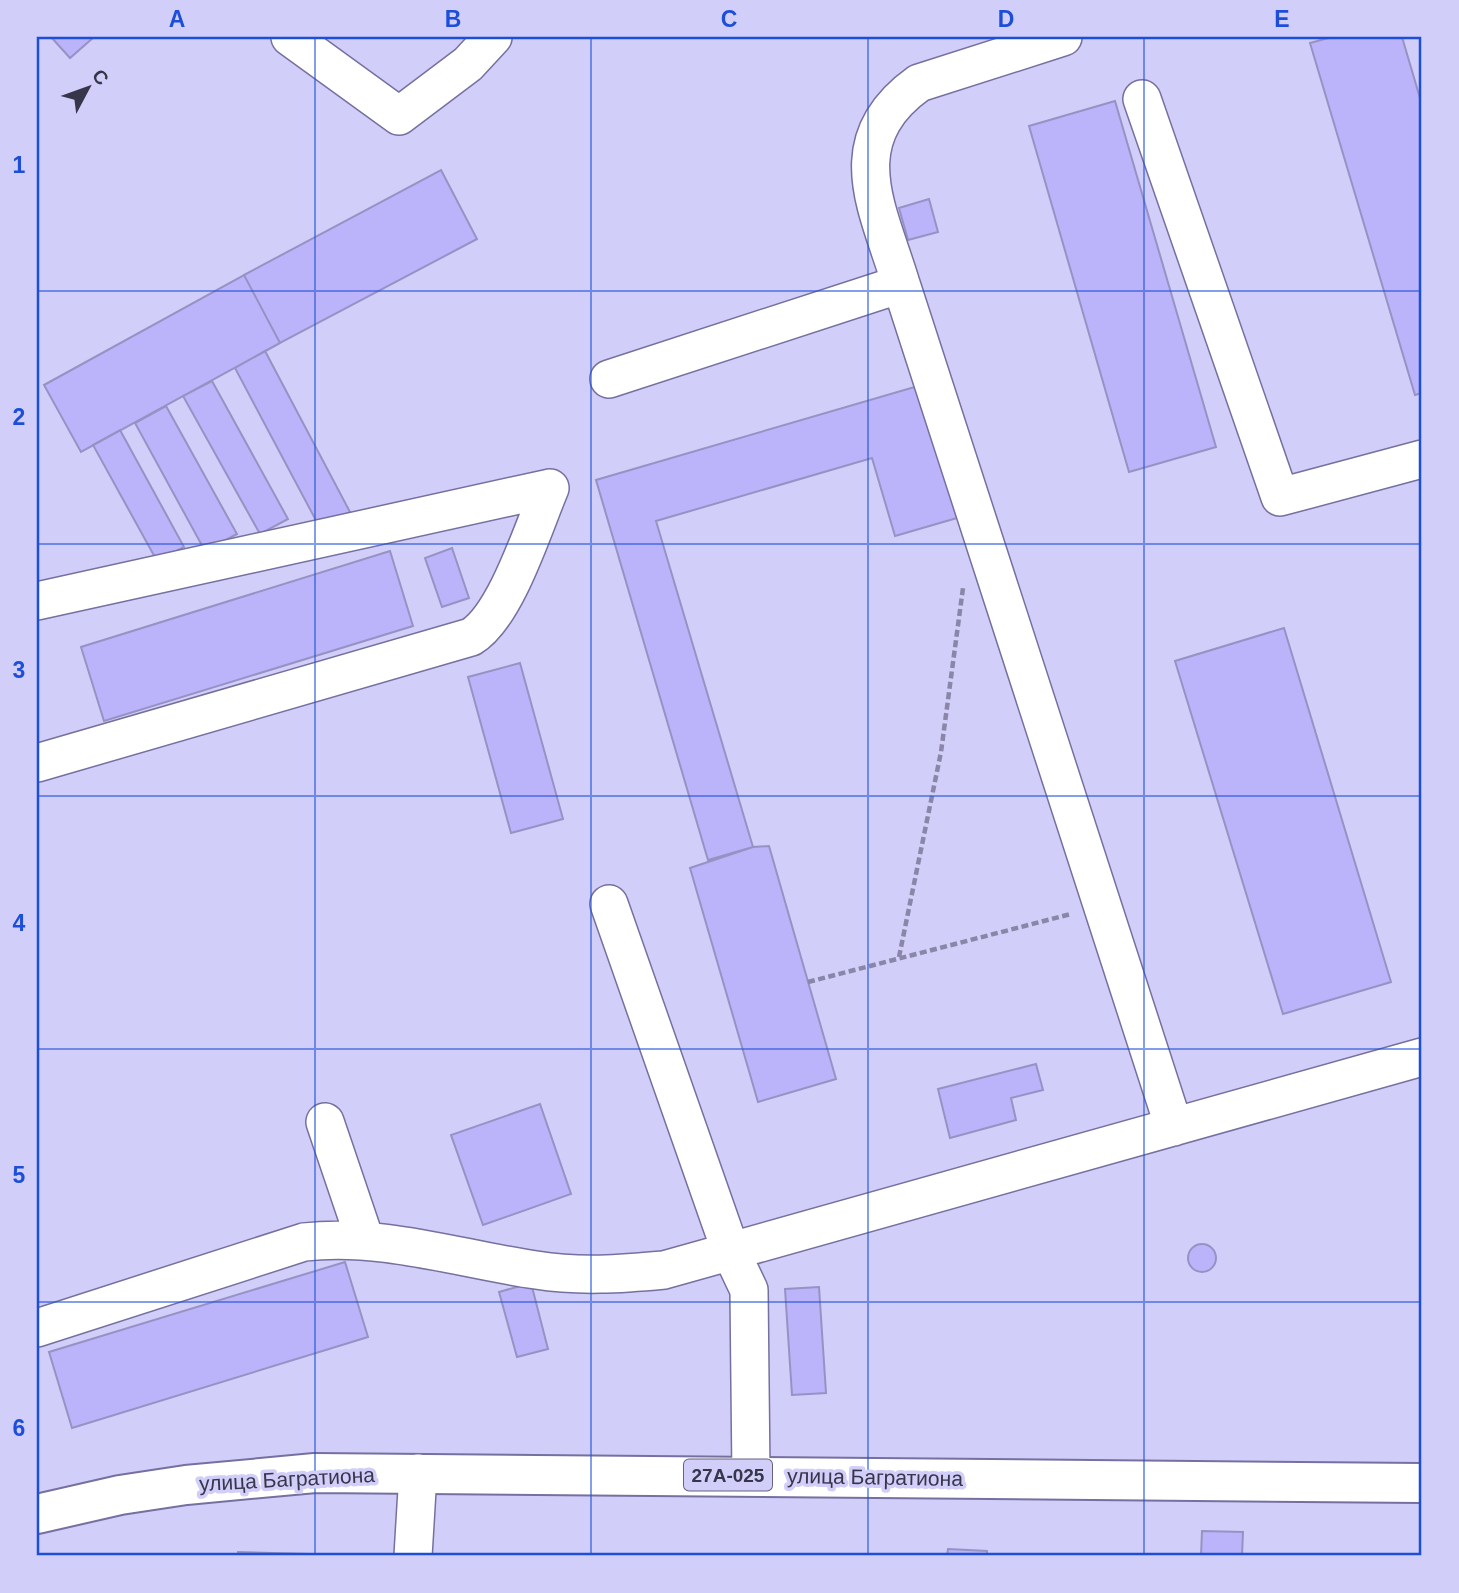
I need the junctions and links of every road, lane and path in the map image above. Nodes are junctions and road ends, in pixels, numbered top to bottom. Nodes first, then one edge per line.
1 (290, 37) edge
2 (492, 37) edge
3 (1063, 37) edge
4 (1142, 99) dead end
5 (901, 284) junction
6 (609, 379) dead end
7 (1422, 459) edge
8 (965, 575) dead end
9 (37, 601) edge
10 (37, 763) edge
11 (609, 904) dead end
12 (1102, 906) junction
13 (899, 957) junction
14 (808, 982) dead end
15 (1422, 1057) edge
16 (324, 1122) dead end
17 (1174, 1127) junction
18 (365, 1240) junction
19 (730, 1252) junction
20 (37, 1328) edge
21 (418, 1473) junction
22 (751, 1476) junction
23 (1422, 1483) edge
24 (37, 1514) edge
25 (413, 1556) edge

1 - 2 lane
3 - 5 lane
4 - 7 lane
5 - 6 lane
5 - 12 lane
8 - 13 path
9 - 10 lane
11 - 19 lane
12 - 13 path
12 - 17 lane
13 - 14 path
15 - 17 lane
16 - 18 lane
17 - 19 lane
18 - 19 lane
18 - 20 lane
19 - 22 lane
21 - 22 main road, улица Багратиона / 27А-025
21 - 24 main road, улица Багратиона / 27А-025
21 - 25 lane
22 - 23 main road, улица Багратиона / 27А-025

